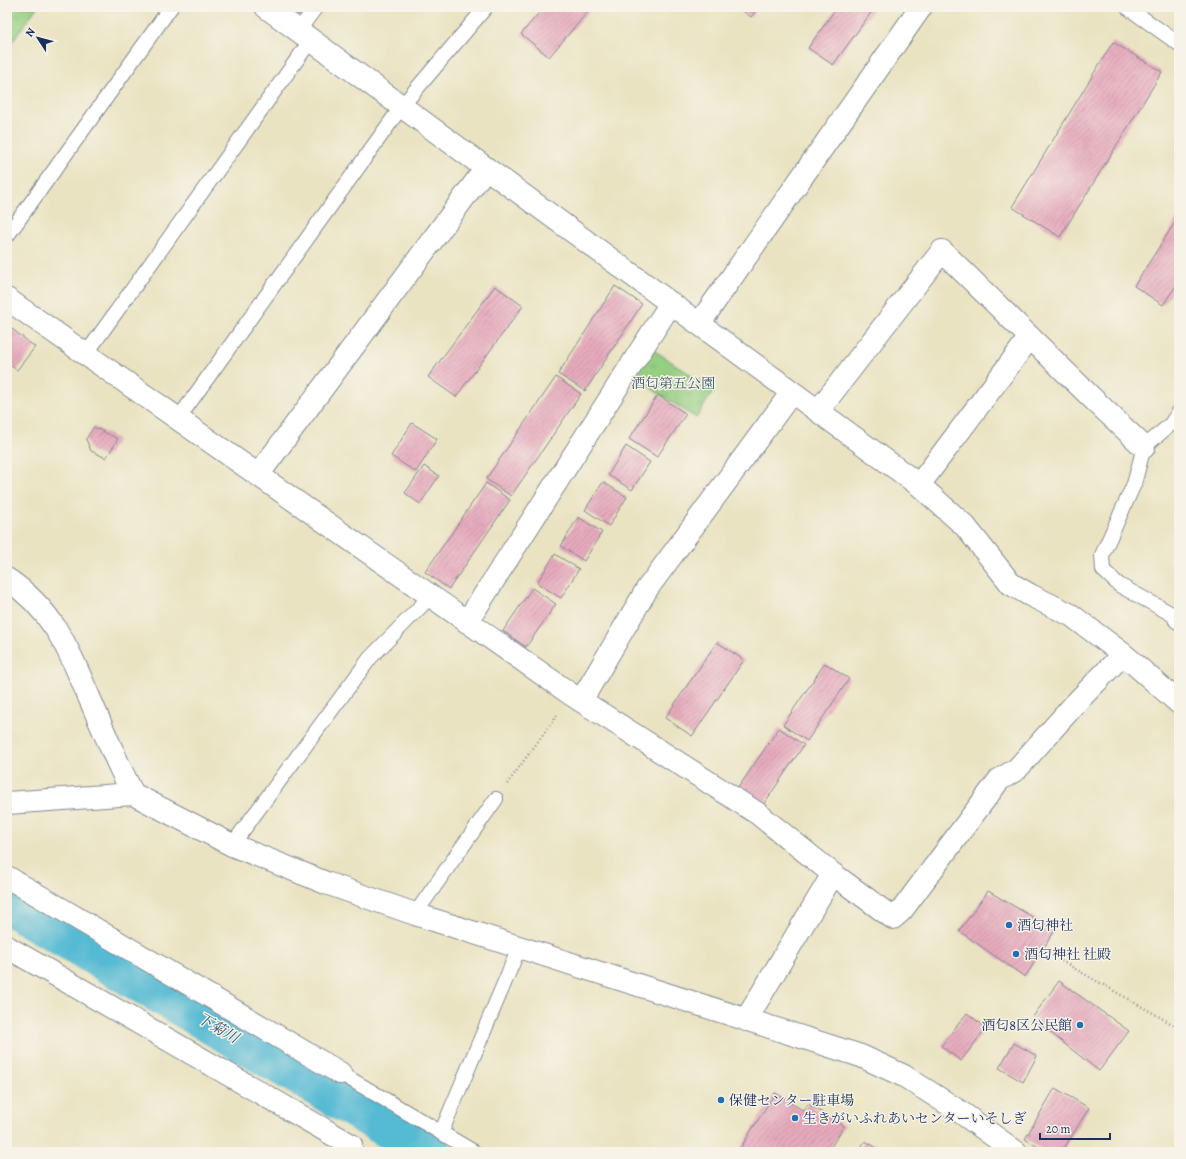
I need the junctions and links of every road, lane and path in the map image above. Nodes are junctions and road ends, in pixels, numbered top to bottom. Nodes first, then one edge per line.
1 (171, 7) edge
2 (266, 7) edge
3 (316, 7) edge
4 (486, 7) edge
5 (921, 7) edge
6 (1127, 7) edge
7 (304, 35) junction
8 (1179, 44) edge
9 (402, 106) junction
10 (486, 168) junction
11 (7, 236) edge
12 (7, 299) edge
13 (671, 303) junction
14 (699, 324) junction
15 (1030, 337) junction
16 (86, 354) junction
17 (792, 392) junction
18 (818, 411) junction
19 (1179, 412) edge
20 (178, 419) junction
21 (1144, 447) junction
22 (258, 475) junction
23 (919, 485) junction
24 (7, 579) edge
25 (431, 596) junction
26 (1179, 617) edge
27 (466, 622) junction
28 (1124, 654) junction
29 (576, 698) junction
30 (1179, 703) edge
31 (133, 794) junction
32 (496, 799) joint
33 (7, 803) edge
34 (232, 845) junction
35 (833, 874) junction
36 (7, 877) edge
37 (415, 914) junction
38 (7, 947) edge
39 (519, 948) junction
40 (1044, 951) dead end
41 (746, 1020) junction
42 (1179, 1028) edge
43 (340, 1073) joint
44 (441, 1133) junction
45 (347, 1152) edge
46 (474, 1152) edge
47 (1016, 1152) edge

1 - 11 lane
2 - 7 street
3 - 7 lane
4 - 9 lane
5 - 14 street
6 - 8 lane
7 - 9 street
7 - 16 lane
9 - 10 street
9 - 20 lane
10 - 13 street
10 - 22 street
12 - 16 street
13 - 14 street
13 - 27 street
14 - 17 street
15 - 18 street
15 - 21 street
15 - 23 street
16 - 20 street
17 - 18 street
17 - 29 street
18 - 23 street
19 - 21 lane
20 - 22 street
21 - 26 lane
22 - 25 street
23 - 28 street
24 - 31 street
25 - 27 street
25 - 34 lane
27 - 29 street
28 - 30 street
28 - 35 street
29 - 32 path
29 - 35 street
31 - 33 street
31 - 34 street
32 - 37 lane
34 - 37 street
35 - 41 street
36 - 43 street
37 - 39 street
38 - 45 street
39 - 41 street
39 - 44 lane
40 - 42 path
41 - 47 street
43 - 44 lane
44 - 46 lane

